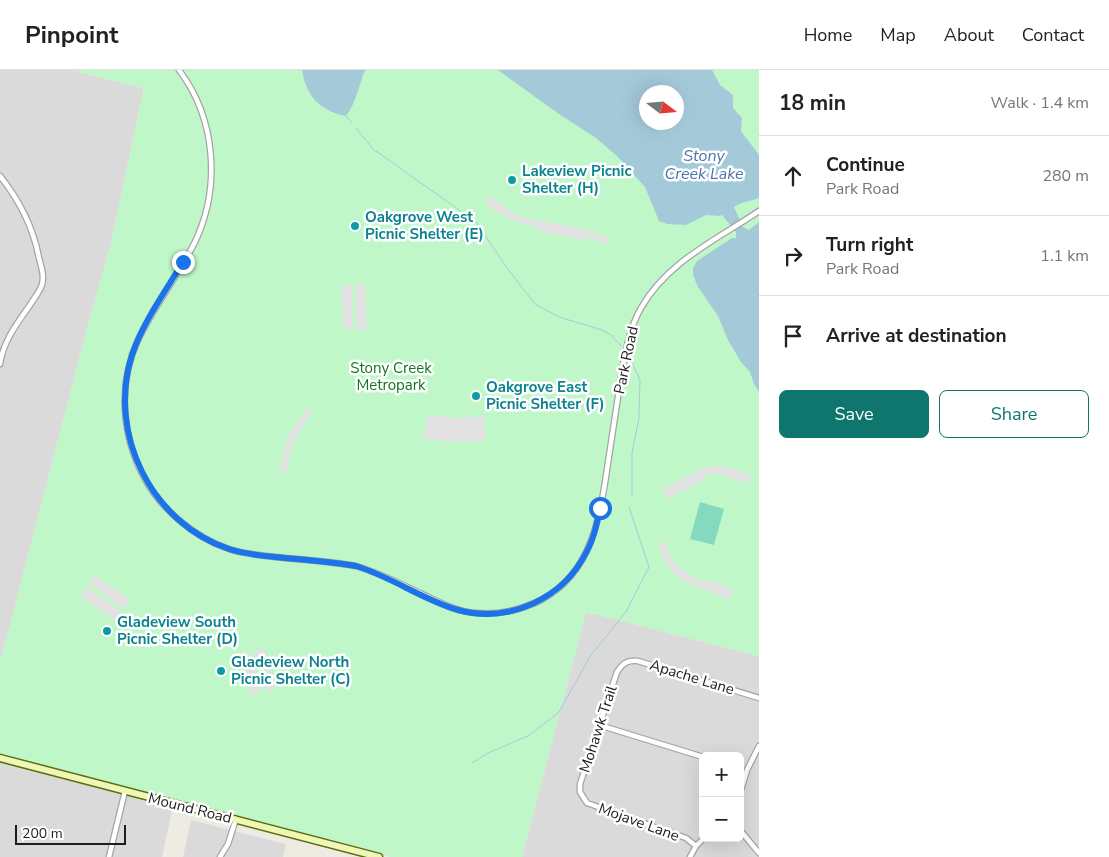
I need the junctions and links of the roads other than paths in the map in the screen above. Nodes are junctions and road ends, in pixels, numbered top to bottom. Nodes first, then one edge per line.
1 (179, 70) edge
2 (0, 176) edge
3 (759, 211) edge
4 (0, 364) edge
5 (625, 662) joint
6 (759, 698) edge
7 (599, 725) junction
8 (759, 746) edge
9 (699, 756) edge
10 (0, 758) edge
11 (744, 769) edge
12 (747, 770) junction
13 (744, 780) edge
14 (125, 791) junction
15 (582, 798) joint
16 (236, 820) junction
17 (744, 835) edge
18 (700, 842) edge
19 (696, 846) junction
20 (759, 853) edge
21 (109, 857) edge
22 (220, 857) edge
23 (379, 857) edge
24 (690, 857) edge

1 - 3 street, Park Road
2 - 4 street
5 - 6 street, Apache Lane
5 - 7 street, Mohawk Trail
7 - 9 street
7 - 15 street, Mohawk Trail
8 - 12 street
10 - 14 street, Mound Road
11 - 12 street
12 - 13 street
14 - 16 street, Mound Road
14 - 21 street
15 - 19 street, Mojave Lane
16 - 22 street
16 - 23 street, Mound Road
17 - 20 street
18 - 19 street
19 - 24 street

